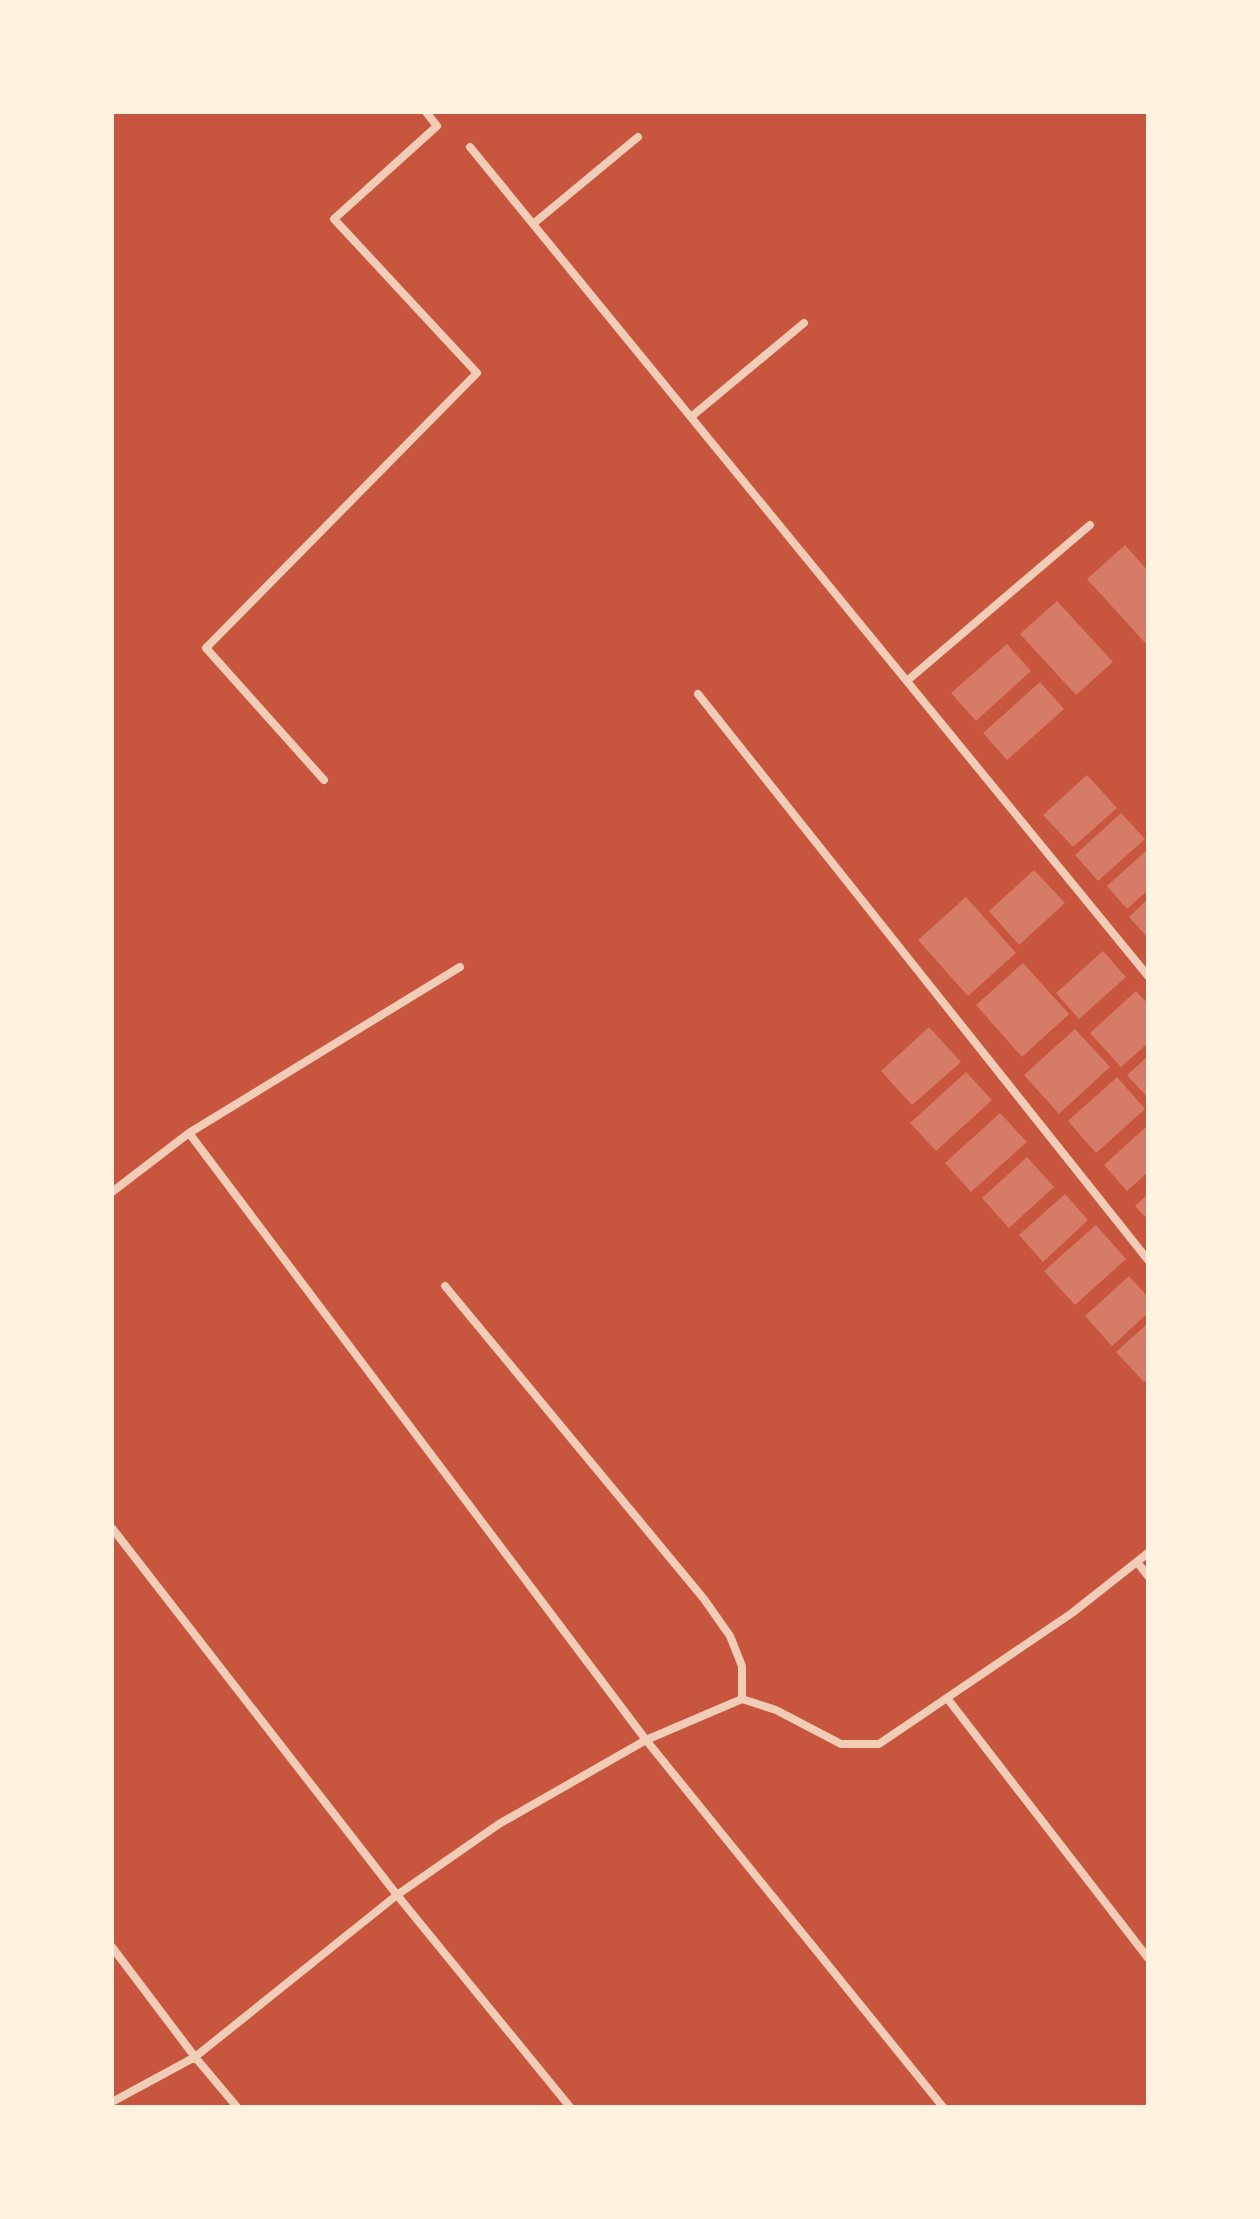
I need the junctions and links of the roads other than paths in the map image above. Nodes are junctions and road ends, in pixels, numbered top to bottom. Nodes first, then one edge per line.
1 (426, 112) edge
2 (638, 137) dead end
3 (470, 147) dead end
4 (533, 224) junction
5 (804, 323) dead end
6 (691, 417) junction
7 (1090, 525) dead end
8 (908, 680) junction
9 (698, 694) dead end
10 (324, 780) dead end
11 (460, 967) dead end
12 (1148, 976) edge
13 (189, 1133) junction
14 (112, 1192) edge
15 (1148, 1260) edge
16 (445, 1286) dead end
17 (112, 1528) edge
18 (1148, 1553) edge
19 (1137, 1562) junction
20 (1148, 1576) edge
21 (947, 1698) junction
22 (742, 1699) junction
23 (646, 1740) junction
24 (397, 1895) junction
25 (112, 1947) edge
26 (1148, 1958) edge
27 (195, 2057) junction
28 (112, 2102) edge
29 (237, 2107) edge
30 (570, 2107) edge
31 (943, 2107) edge

1 - 10 street
2 - 4 street
3 - 4 street
4 - 6 street
5 - 6 street
6 - 8 street
7 - 8 street
8 - 12 street
9 - 15 street
11 - 13 street
13 - 14 street
13 - 23 street
16 - 22 street
17 - 24 street
18 - 19 street
19 - 20 street
19 - 21 street
21 - 22 street
21 - 26 street
22 - 23 street
23 - 24 street
23 - 31 street
24 - 27 street
24 - 30 street
25 - 27 street
27 - 28 street
27 - 29 street

